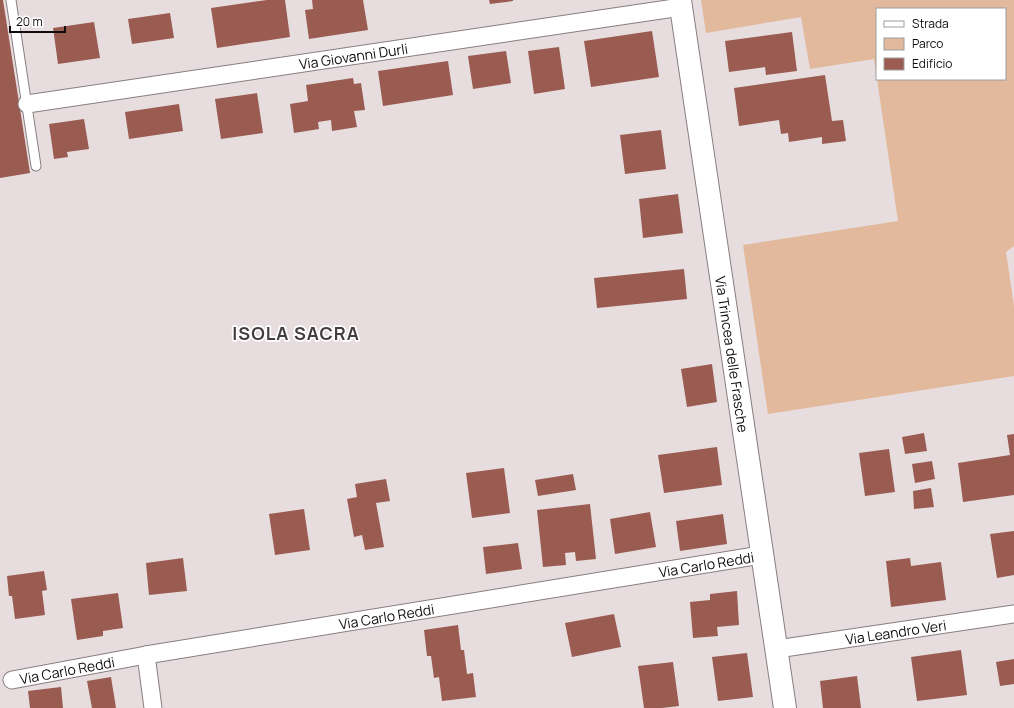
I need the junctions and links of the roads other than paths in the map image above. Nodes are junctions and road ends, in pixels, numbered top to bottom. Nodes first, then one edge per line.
1 (11, 0) edge
2 (680, 4) edge
3 (27, 104) junction
4 (36, 166) dead end
5 (762, 555) junction
6 (1014, 614) edge
7 (777, 650) junction
8 (146, 655) junction
9 (12, 680) dead end
10 (153, 708) edge
11 (785, 708) edge

1 - 3 lane
2 - 3 street, Via Giovanni Durli
2 - 5 street, Via Trincea delle Frasche
3 - 4 lane
5 - 7 street, Via Trincea delle Frasche
5 - 8 street, Via Carlo Reddi
6 - 7 street, Via Leandro Veri
7 - 11 street, Via Trincea delle Frasche
8 - 9 street, Via Carlo Reddi
8 - 10 street

